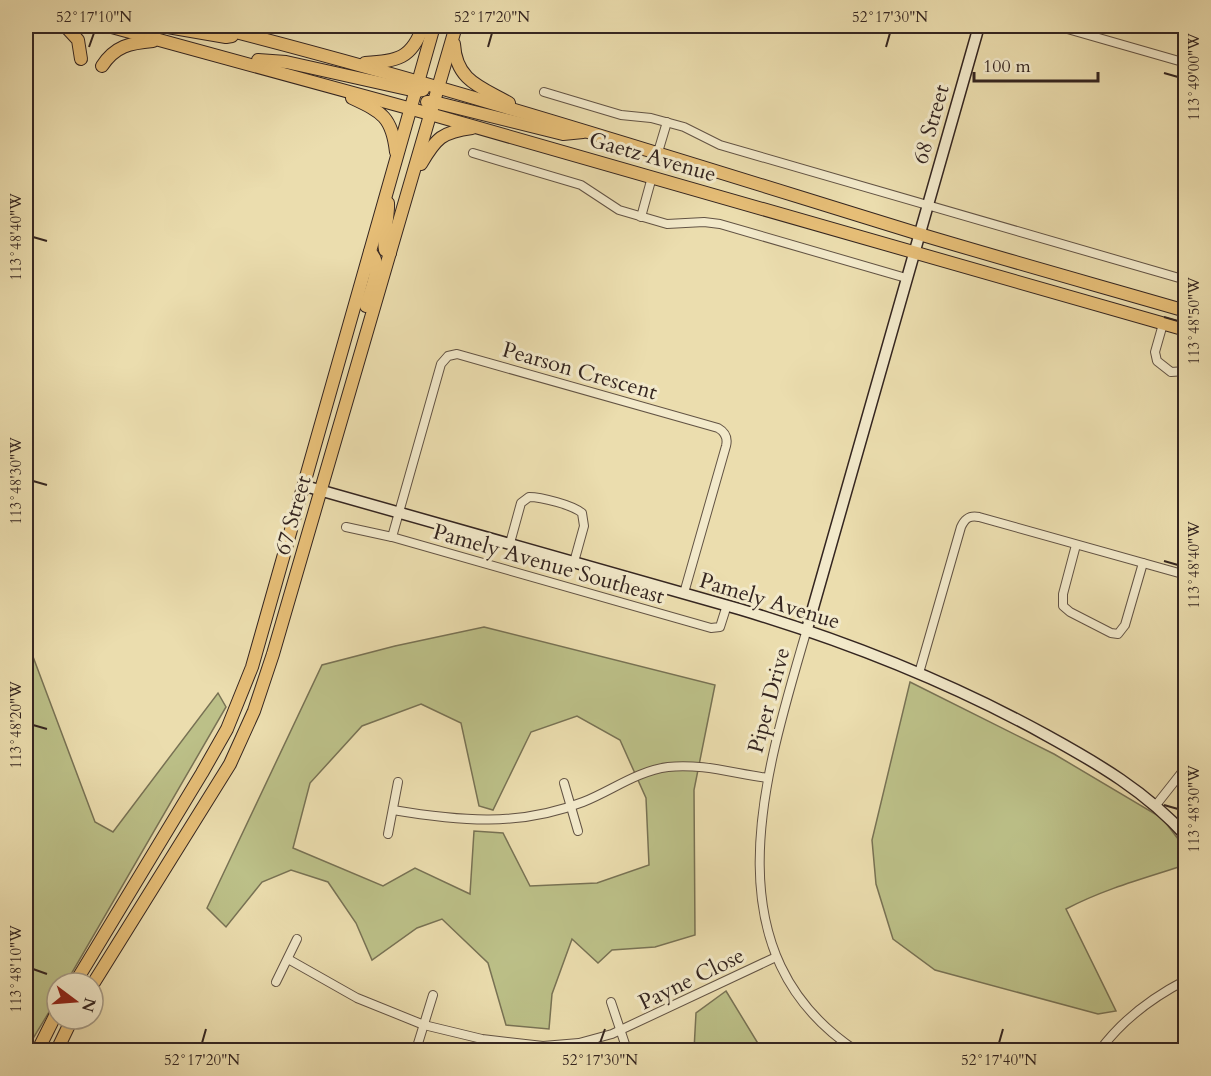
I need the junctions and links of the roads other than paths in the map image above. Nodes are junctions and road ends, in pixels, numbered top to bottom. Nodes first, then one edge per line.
1 (65, 26) edge
2 (108, 26) edge
3 (162, 26) edge
4 (212, 26) edge
5 (423, 26) edge
6 (434, 26) edge
7 (979, 26) edge
8 (1057, 26) edge
9 (454, 30) edge
10 (242, 33) junction
11 (166, 40) junction
12 (230, 57) junction
13 (81, 59) dead end
14 (1185, 63) edge
15 (356, 64) junction
16 (102, 66) dead end
17 (321, 84) junction
18 (417, 86) junction
19 (439, 87) junction
20 (543, 92) dead end
21 (411, 108) junction
22 (432, 108) junction
23 (529, 114) junction
24 (667, 122) junction
25 (476, 127) junction
26 (590, 131) junction
27 (658, 152) junction
28 (473, 153) dead end
29 (397, 157) junction
30 (652, 177) junction
31 (411, 181) junction
32 (388, 190) junction
33 (927, 204) junction
34 (641, 217) junction
35 (919, 233) junction
36 (914, 251) junction
37 (370, 252) junction
38 (390, 253) junction
39 (906, 278) junction
40 (1185, 280) edge
41 (1185, 311) edge
42 (1163, 324) junction
43 (1185, 330) edge
44 (361, 351) junction
45 (1185, 371) edge
46 (304, 486) junction
47 (320, 491) junction
48 (399, 512) junction
49 (346, 527) dead end
50 (392, 537) junction
51 (510, 543) junction
52 (1076, 545) junction
53 (574, 562) junction
54 (1143, 563) junction
55 (1185, 575) edge
56 (684, 593) junction
57 (727, 605) junction
58 (807, 629) junction
59 (920, 673) junction
60 (1185, 767) edge
61 (768, 778) junction
62 (398, 782) dead end
63 (564, 783) dead end
64 (1156, 805) junction
65 (571, 806) junction
66 (393, 810) junction
67 (578, 831) dead end
68 (388, 834) dead end
69 (1185, 836) edge
70 (297, 939) dead end
71 (776, 957) junction
72 (288, 959) junction
73 (82, 971) edge
74 (101, 971) edge
75 (1185, 980) edge
76 (276, 982) dead end
77 (433, 995) dead end
78 (611, 1002) dead end
79 (424, 1025) junction
80 (48, 1031) edge
81 (66, 1031) edge
82 (621, 1031) junction
83 (525, 1048) edge
84 (38, 1050) edge
85 (57, 1050) edge
86 (416, 1050) edge
87 (627, 1050) edge
88 (855, 1050) edge
89 (1100, 1050) edge

1 - 13 main road
2 - 11 main road
3 - 10 main road
4 - 10 main road
5 - 15 main road
6 - 18 main road, 67 Street
7 - 33 street, 68 Street
8 - 14 street
9 - 19 main road, 67 Street
9 - 23 main road
10 - 15 main road
11 - 12 main road
11 - 16 main road
12 - 17 main road
12 - 18 main road
15 - 18 main road
17 - 21 main road
17 - 29 main road
18 - 19 main road
18 - 21 main road, 67 Street
19 - 22 main road, 67 Street
19 - 23 main road, Gaetz Avenue
20 - 24 street
21 - 22 main road
21 - 29 main road, 67 Street
22 - 25 main road, Gaetz Avenue
22 - 26 main road
22 - 31 main road, 67 Street
23 - 26 main road, Gaetz Avenue
24 - 27 street
24 - 33 street
25 - 30 main road, Gaetz Avenue
25 - 31 main road
26 - 27 main road, Gaetz Avenue
27 - 35 main road, Gaetz Avenue
28 - 34 street
29 - 32 main road, 67 Street
30 - 34 street
30 - 36 main road, Gaetz Avenue
31 - 38 main road, 67 Street
32 - 37 main road, 67 Street
32 - 38 main road
33 - 35 street, 68 Street
33 - 40 street
34 - 39 street
35 - 36 street, Piper Drive
35 - 41 main road, Gaetz Avenue
36 - 39 street, Piper Drive
36 - 42 main road, Gaetz Avenue
37 - 44 main road
37 - 46 main road, 67 Street
38 - 44 main road, 67 Street
39 - 58 street, Piper Drive
42 - 43 main road, Gaetz Avenue
42 - 45 street
44 - 47 main road, 67 Street
46 - 47 street, Pamely Avenue
46 - 73 main road, 67 Street
47 - 48 street, Pamely Avenue
47 - 74 main road, 67 Street
48 - 50 street, Pearson Crescent
48 - 51 street, Pamely Avenue
48 - 56 street, Pearson Crescent
49 - 50 street, Pamely Avenue Southeast
50 - 57 street, Pamely Avenue Southeast
51 - 53 street, Pamely Avenue
51 - 53 street
52 - 54 street
52 - 54 street
52 - 59 street
53 - 56 street, Pamely Avenue
54 - 55 street
56 - 57 street, Pamely Avenue
57 - 58 street, Pamely Avenue
58 - 59 street, Pamely Avenue
58 - 61 street, Piper Drive
59 - 64 street, Pamely Avenue
60 - 64 street
61 - 65 street
61 - 71 street, Piper Drive
62 - 66 street
63 - 65 street
64 - 69 street, Pamely Avenue
65 - 66 street
65 - 67 street
66 - 68 street
70 - 72 street
71 - 82 street, Payne Close
71 - 88 street, Piper Drive
72 - 76 street
72 - 79 street, Payne Close
75 - 89 street
77 - 79 street
78 - 82 street, Payne Close
79 - 83 street, Payne Close
79 - 86 street
80 - 84 main road
81 - 85 main road
82 - 83 street, Payne Close
82 - 87 street, Payne Close

